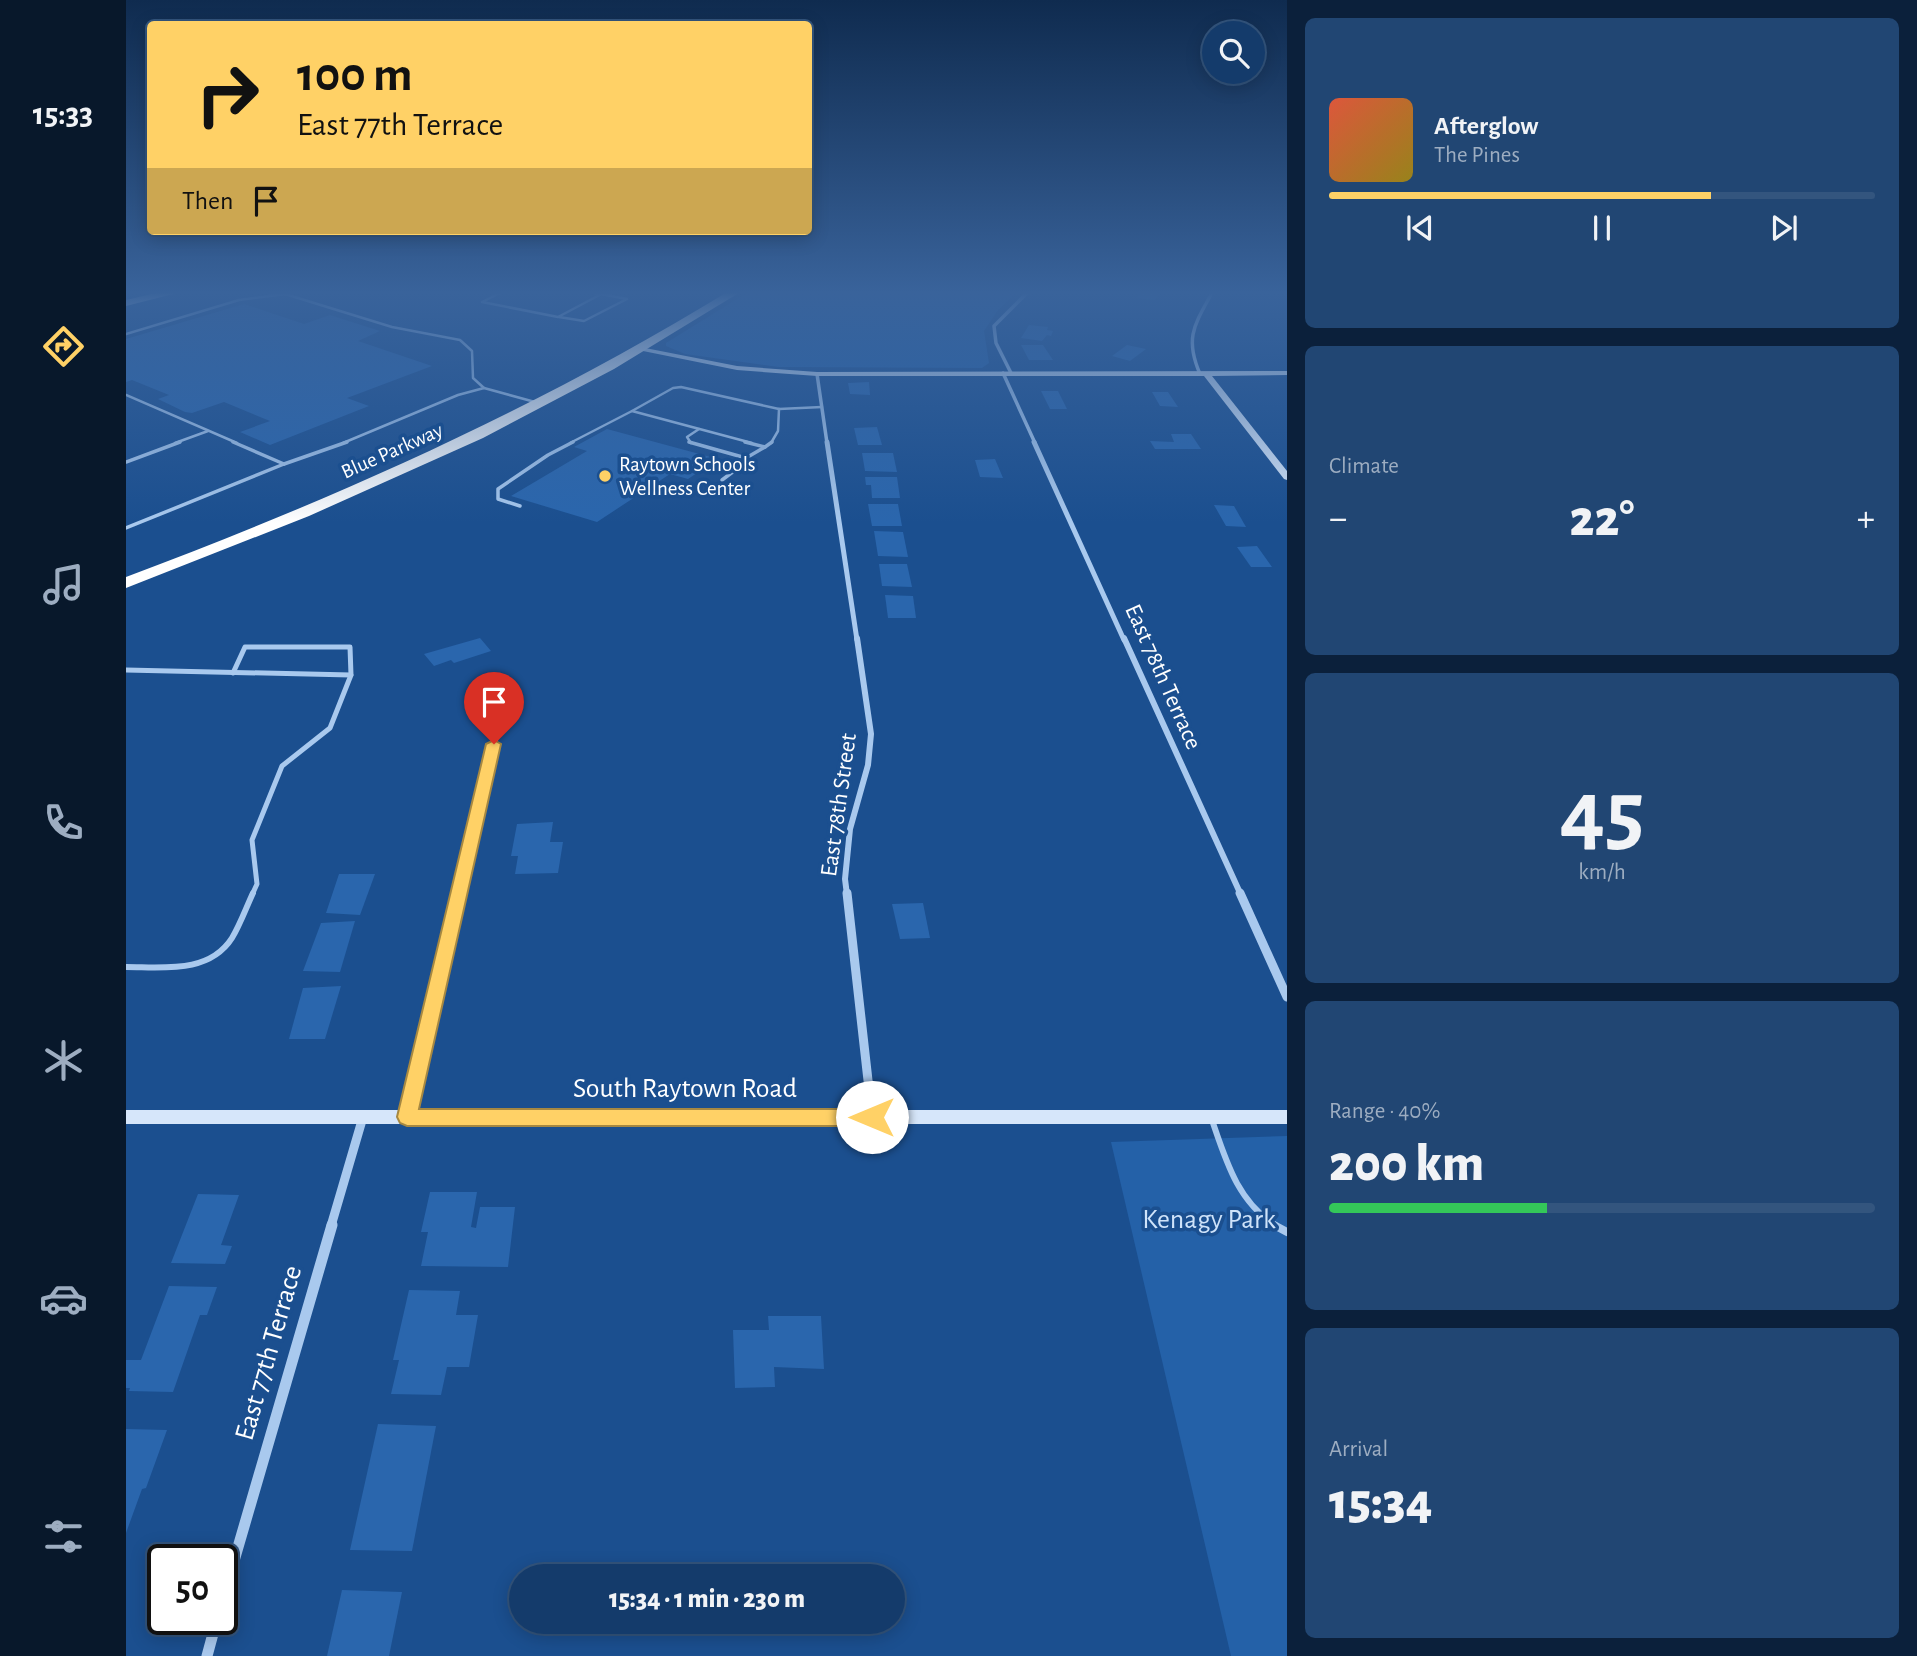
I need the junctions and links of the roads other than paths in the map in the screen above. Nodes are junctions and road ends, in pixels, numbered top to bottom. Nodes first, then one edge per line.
1 (474, 368) edge
2 (607, 368) edge
3 (741, 368) edge
4 (1005, 368) edge
5 (1200, 368) edge
6 (1007, 373) junction
7 (1287, 373) edge
8 (817, 374) junction
9 (1203, 374) junction
10 (484, 388) junction
11 (126, 395) edge
12 (540, 404) junction
13 (821, 407) junction
14 (779, 409) junction
15 (632, 411) junction
16 (699, 429) junction
17 (208, 431) junction
18 (765, 447) junction
19 (746, 458) junction
20 (126, 462) edge
21 (285, 464) junction
22 (1287, 477) edge
23 (722, 480) dead end
24 (520, 506) dead end
25 (126, 528) edge
26 (126, 583) edge
27 (126, 670) edge
28 (233, 673) junction
29 (351, 675) junction
30 (506, 693) dead end
31 (126, 967) edge
32 (1287, 997) edge
33 (126, 1117) edge
34 (363, 1117) junction
35 (407, 1117) junction
36 (872, 1117) junction
37 (1211, 1117) junction
38 (1287, 1117) edge
39 (1287, 1232) edge
40 (238, 1547) edge
41 (213, 1635) edge
42 (207, 1656) edge

1 - 10 lane
2 - 12 highway, Blue Parkway
3 - 8 street
4 - 6 street, East 78th Terrace
5 - 9 street
6 - 8 street
6 - 9 street
6 - 32 street, East 78th Terrace
7 - 9 street
8 - 13 street, East 78th Street
9 - 22 street
10 - 12 lane
10 - 21 lane
11 - 17 lane
12 - 26 highway, Blue Parkway
13 - 14 lane
13 - 36 street, East 78th Street
14 - 15 lane
14 - 18 lane
15 - 16 lane
15 - 24 lane
16 - 18 lane
16 - 19 lane
17 - 20 lane
17 - 21 lane
18 - 19 lane
19 - 23 lane
21 - 25 lane
27 - 28 lane
28 - 29 lane
28 - 29 lane
29 - 31 lane
30 - 35 street
33 - 34 street, South Raytown Road
34 - 35 street, South Raytown Road
34 - 40 street, East 77th Terrace
35 - 36 street, South Raytown Road
36 - 37 street, South Raytown Road
37 - 38 street, South Raytown Road
37 - 39 lane
41 - 42 street

